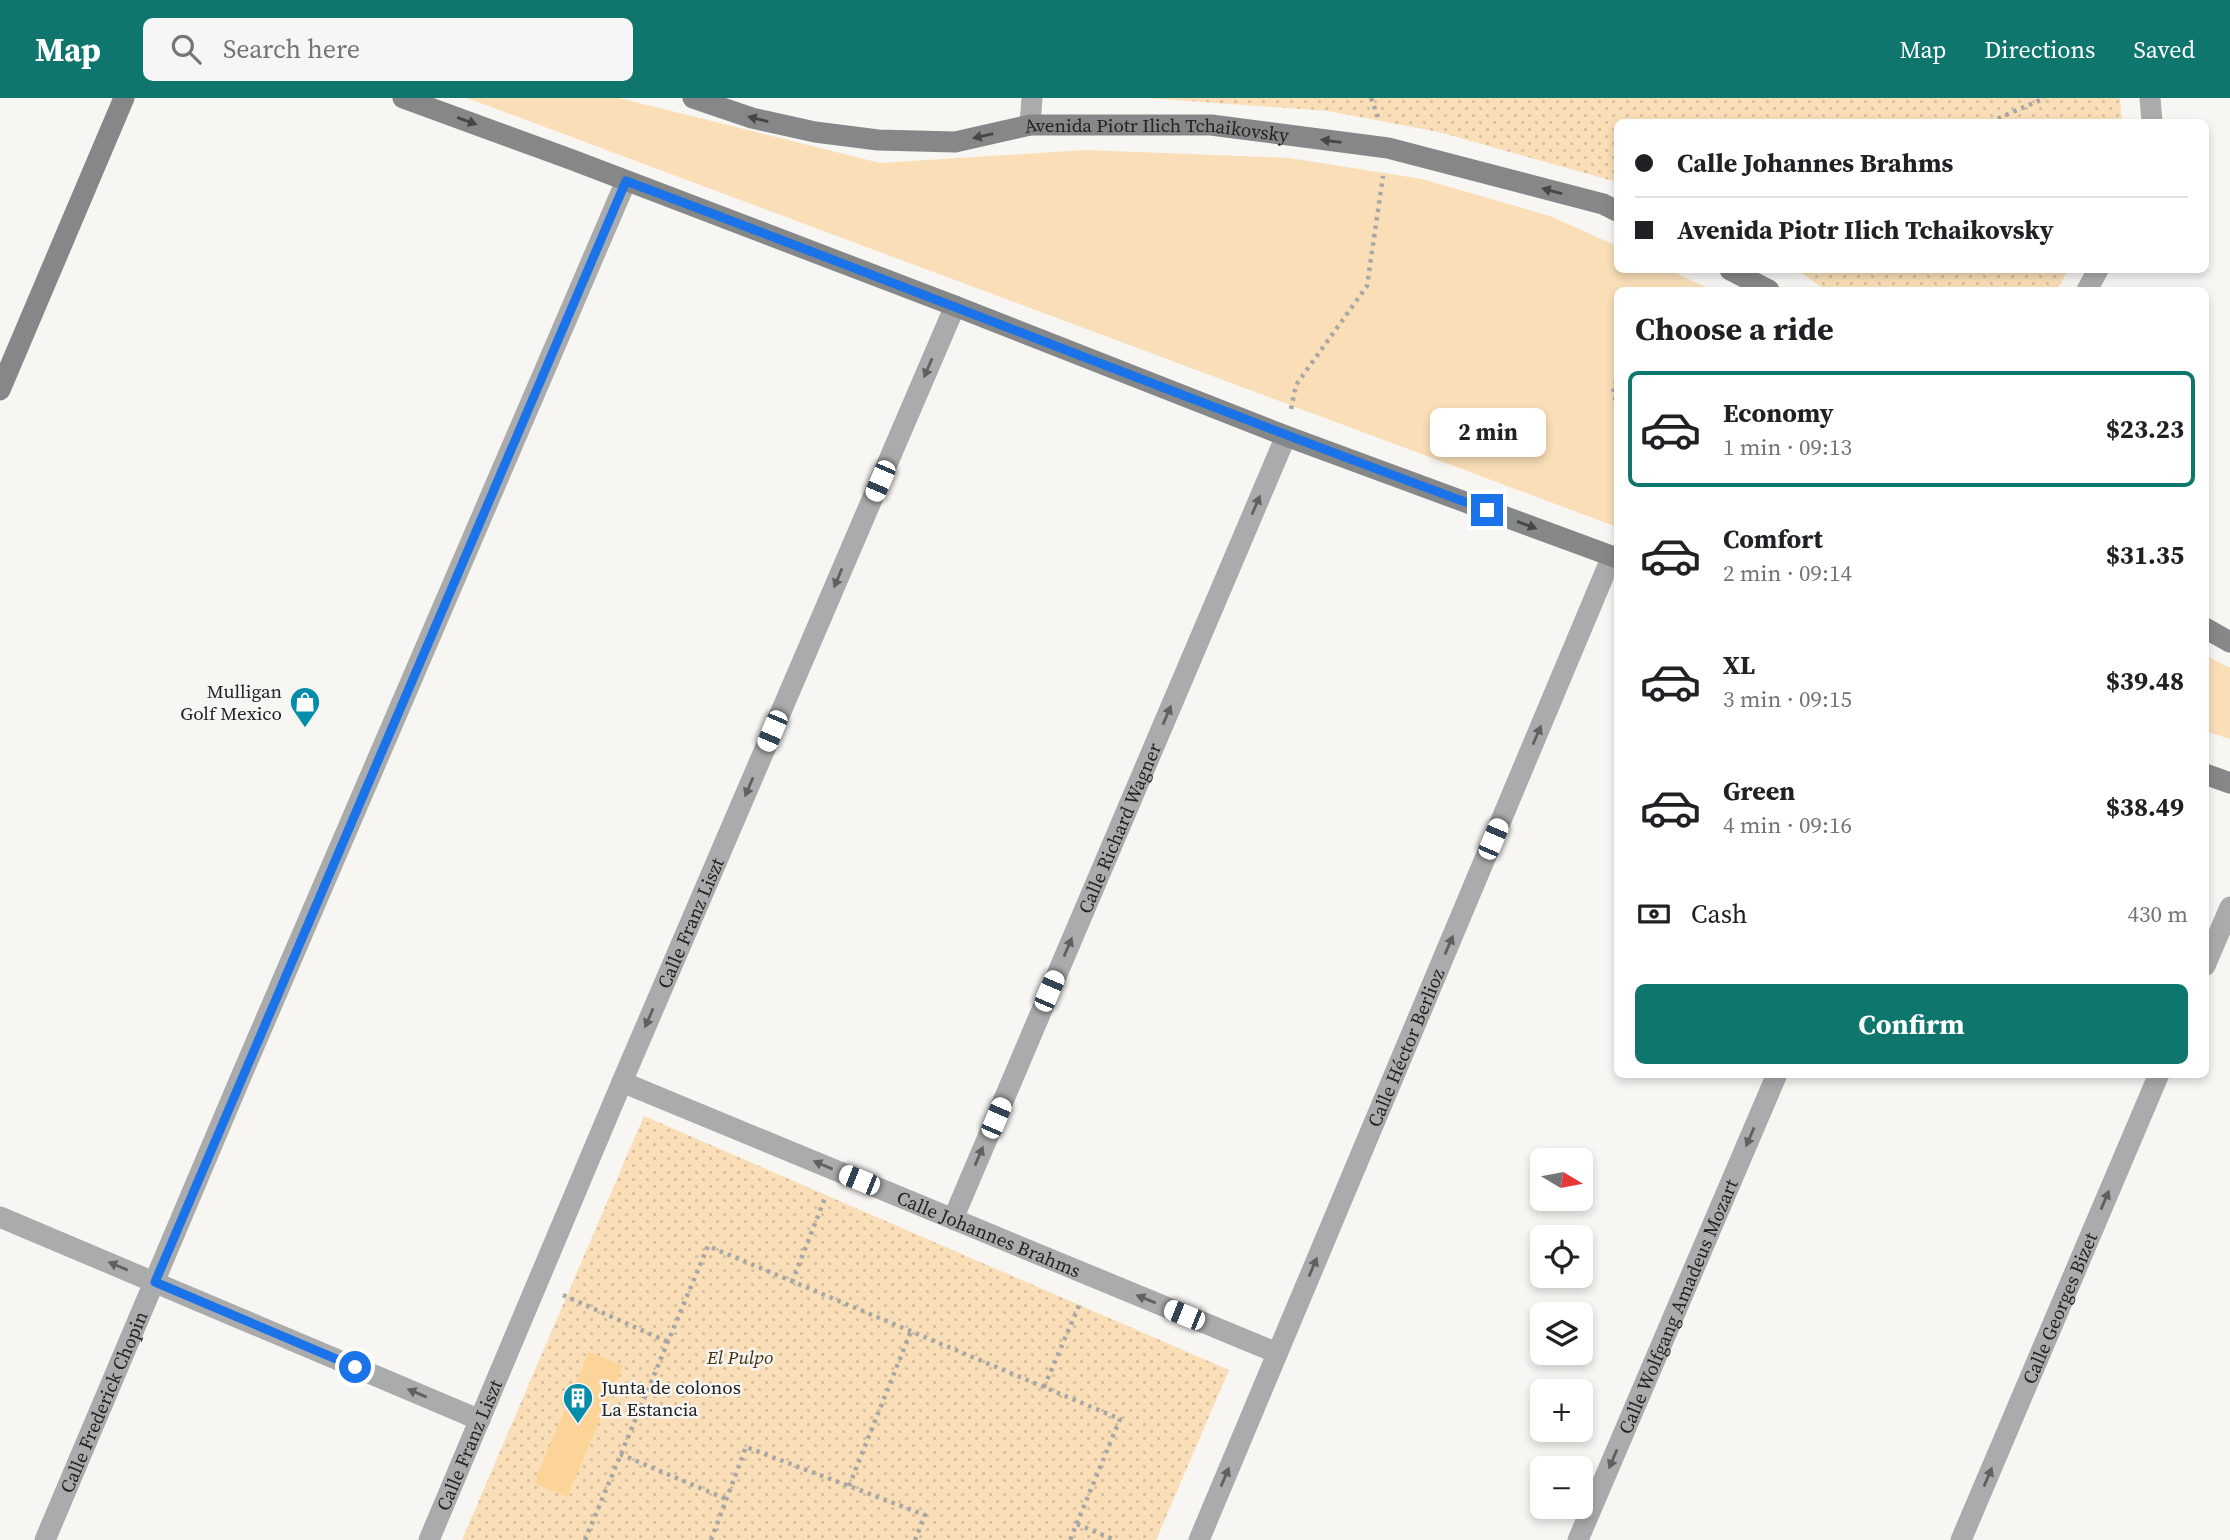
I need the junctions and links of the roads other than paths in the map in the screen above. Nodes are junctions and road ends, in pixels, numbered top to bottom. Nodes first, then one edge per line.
1 (124, 98) edge
2 (403, 98) edge
3 (693, 98) edge
4 (1032, 98) edge
5 (2150, 98) edge
6 (2152, 119) edge
7 (1030, 125) junction
8 (626, 181) junction
9 (1614, 210) edge
10 (1736, 273) edge
11 (1763, 287) edge
12 (955, 306) junction
13 (0, 390) edge
14 (1286, 436) junction
15 (1614, 557) edge
16 (1614, 559) edge
17 (2209, 630) edge
18 (2230, 642) edge
19 (2209, 775) edge
20 (2230, 783) edge
21 (2230, 907) edge
22 (2209, 957) edge
23 (1775, 1078) edge
24 (2157, 1078) edge
25 (622, 1082) junction
26 (0, 1216) edge
27 (953, 1219) junction
28 (155, 1282) junction
29 (1277, 1353) junction
30 (480, 1420) junction
31 (45, 1540) edge
32 (429, 1540) edge
33 (1199, 1540) edge
34 (1578, 1540) edge
35 (1961, 1540) edge

1 - 13 street
2 -> 8 street
7 -> 3 street, Avenida Piotr Ilich Tchaikovsky
4 - 7 street
5 - 6 street
9 -> 7 street, Avenida Piotr Ilich Tchaikovsky
8 - 12 street
8 - 28 street, Calle Frederick Chopin
10 - 11 street
12 - 14 street
12 -> 25 street, Calle Franz Liszt
14 -> 15 street
27 -> 14 street, Calle Richard Wagner
29 -> 16 street, Calle Héctor Berlioz
17 - 18 street
19 - 20 street
21 - 22 street
23 -> 34 street, Calle Wolfgang Amadeus Mozart
35 -> 24 street, Calle Georges Bizet
27 -> 25 street, Calle Johannes Brahms
25 - 30 street, Calle Franz Liszt
28 -> 26 street
29 -> 27 street, Calle Johannes Brahms
30 -> 28 street
28 - 31 street, Calle Frederick Chopin
33 -> 29 street, Calle Héctor Berlioz
30 - 32 street, Calle Franz Liszt

